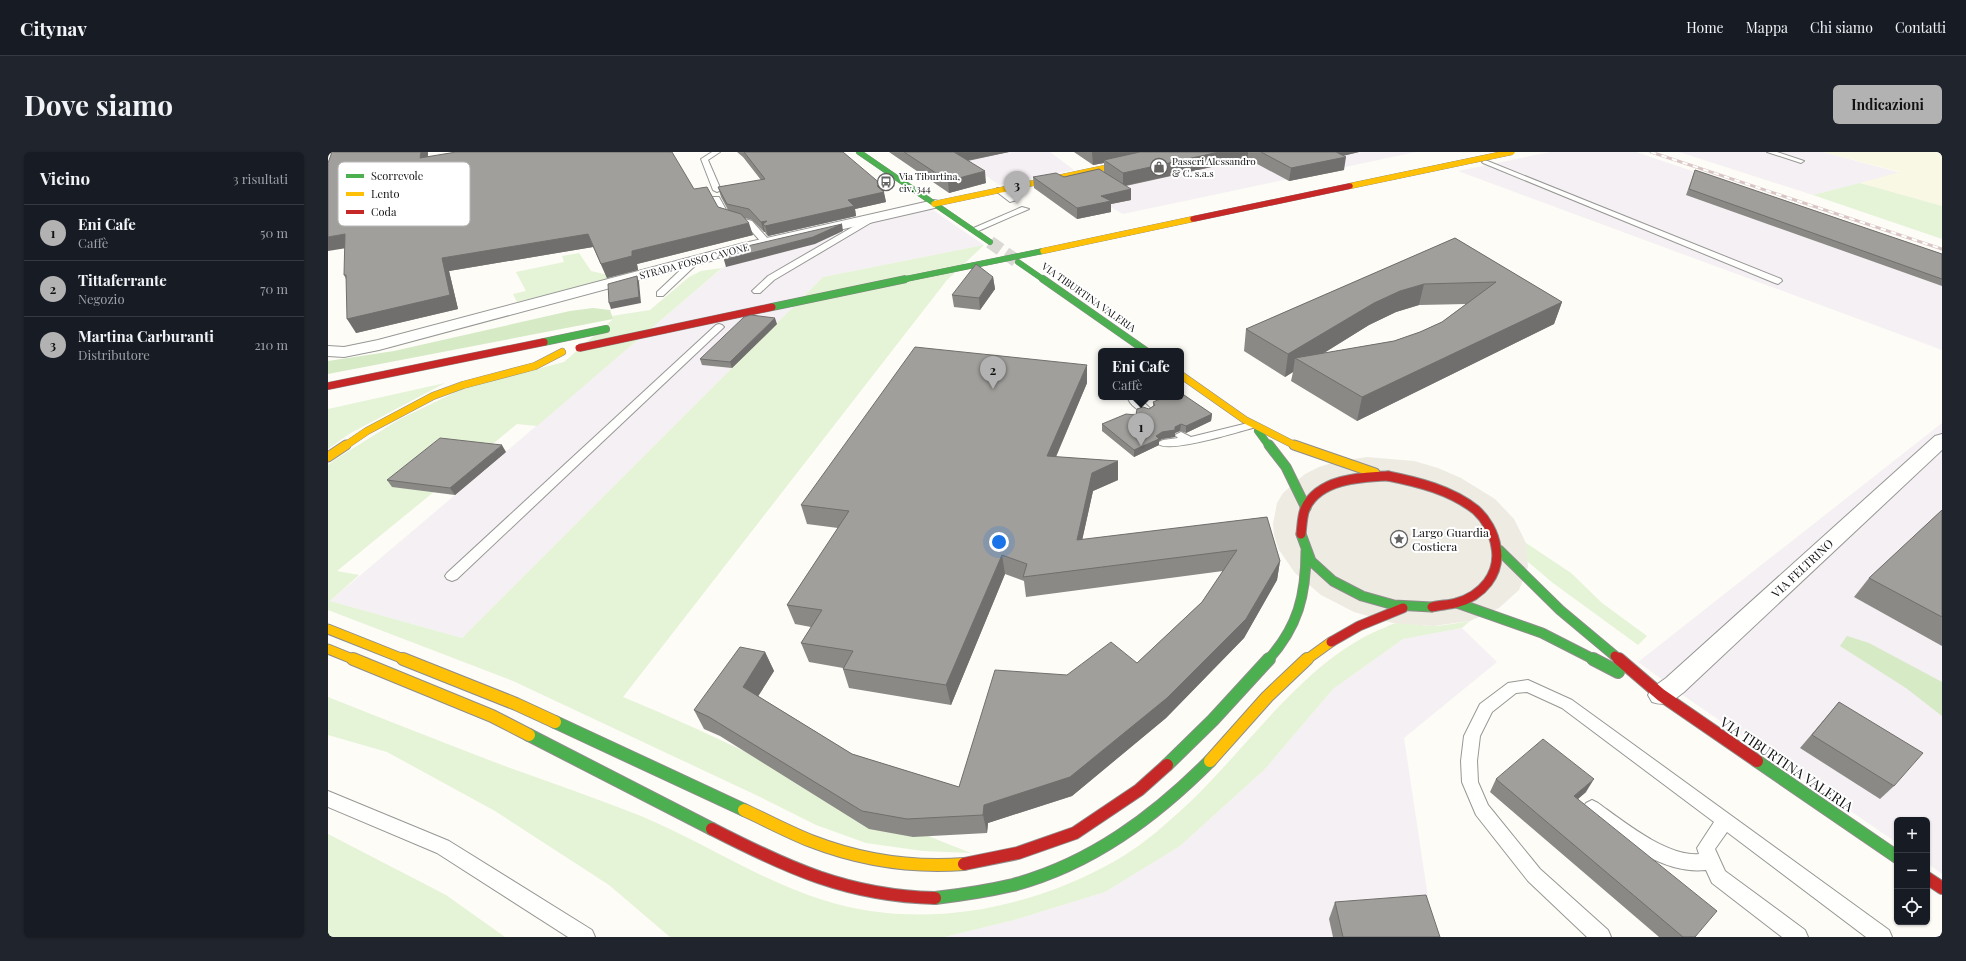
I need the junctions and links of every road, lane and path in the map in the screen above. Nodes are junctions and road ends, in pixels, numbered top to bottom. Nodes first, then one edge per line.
1 (717, 152) edge
2 (859, 152) edge
3 (1180, 152) edge
4 (1512, 152) edge
5 (1770, 152) edge
6 (1802, 161) dead end
7 (1485, 162) dead end
8 (1000, 190) junction
9 (1013, 200) dead end
10 (934, 204) junction
11 (1024, 208) dead end
12 (878, 216) junction
13 (973, 230) junction
14 (766, 242) junction
15 (992, 247) tunnel mouth
16 (695, 261) junction
17 (1018, 262) tunnel mouth
18 (1778, 281) dead end
19 (757, 291) dead end
20 (660, 294) dead end
21 (767, 296) dead end
22 (752, 299) dead end
23 (719, 327) dead end
24 (610, 328) dead end
25 (1141, 348) edge
26 (328, 351) edge
27 (562, 352) junction
28 (501, 365) dead end
29 (1184, 377) edge
30 (328, 386) edge
31 (1133, 400) edge
32 (1135, 400) edge
33 (1148, 411) edge
34 (1132, 412) dead end
35 (1252, 424) junction
36 (1942, 440) edge
37 (1163, 443) dead end
38 (328, 457) edge
39 (1388, 476) junction
40 (1306, 508) junction
41 (1499, 550) junction
42 (1306, 551) junction
43 (452, 576) dead end
44 (1458, 603) junction
45 (1403, 608) junction
46 (328, 629) edge
47 (328, 649) edge
48 (1661, 695) junction
49 (328, 799) edge
50 (1592, 808) edge
51 (1725, 820) junction
52 (1894, 855) edge
53 (1712, 861) junction
54 (1930, 880) edge
55 (1942, 888) edge
56 (585, 937) edge
57 (1602, 937) edge
58 (1798, 937) edge
59 (1882, 937) edge

1 - 14 lane
2 - 10 main road
3 - 8 main road, STRADA FOSSO CAVONE
4 - 27 main road, bridge
5 - 6 lane
7 - 18 lane
8 - 9 lane
8 - 10 main road, STRADA FOSSO CAVONE
10 - 12 street, STRADA FOSSO CAVONE
10 - 13 main road
11 - 13 lane
12 - 14 street, STRADA FOSSO CAVONE
12 - 19 lane
13 - 15 main road
14 - 16 street, STRADA FOSSO CAVONE
16 - 20 lane
16 - 26 street, STRADA FOSSO CAVONE
17 - 25 main road, VIA TIBURTINA VALERIA
21 - 22 main road
23 - 43 lane
24 - 30 main road
27 - 28 main road
27 - 38 main road
29 - 35 main road
31 - 34 lane
32 - 33 lane
35 - 37 lane
35 - 39 main road
35 - 40 main road
36 - 48 street, VIA FELTRINO
39 - 40 main road
39 - 41 main road
40 - 42 main road
41 - 44 main road
41 - 48 main road, VIA TIBURTINA VALERIA
42 - 45 main road
42 - 46 main road
44 - 45 main road
44 - 48 main road, VIA TIBURTINA VALERIA
45 - 47 main road
48 - 52 main road, VIA TIBURTINA VALERIA
49 - 56 lane
50 - 53 lane
51 - 53 lane
51 - 57 lane
51 - 59 lane
53 - 58 lane
54 - 55 main road

